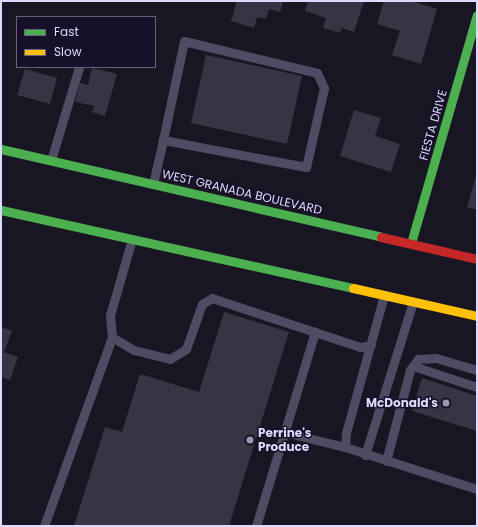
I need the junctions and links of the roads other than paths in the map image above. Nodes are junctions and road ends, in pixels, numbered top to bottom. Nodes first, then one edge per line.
1 (477, 15) edge
2 (79, 68) edge
3 (163, 140) junction
4 (1, 149) edge
5 (51, 160) junction
6 (153, 184) junction
7 (1, 210) edge
8 (132, 239) junction
9 (411, 243) junction
10 (477, 259) edge
11 (384, 295) junction
12 (413, 302) junction
13 (477, 316) edge
14 (315, 332) junction
15 (112, 337) junction
16 (371, 345) junction
17 (413, 366) junction
18 (477, 370) edge
19 (477, 388) edge
20 (284, 432) junction
21 (345, 447) junction
22 (365, 455) junction
23 (386, 461) junction
24 (477, 489) edge
25 (44, 526) edge
26 (256, 526) edge

1 - 9 main road, FIESTA DRIVE
2 - 5 lane
3 - 3 lane
3 - 6 lane
4 - 5 main road, WEST GRANADA BOULEVARD
5 - 6 main road, WEST GRANADA BOULEVARD
6 - 9 main road, WEST GRANADA BOULEVARD
7 - 8 main road
8 - 11 main road
8 - 15 lane
9 - 10 main road, WEST GRANADA BOULEVARD
11 - 12 main road
11 - 16 lane
12 - 13 main road
12 - 22 lane
14 - 15 lane
14 - 16 lane
14 - 20 lane
15 - 25 lane
16 - 21 lane
17 - 18 lane
17 - 19 lane
17 - 23 lane
20 - 21 lane
20 - 26 lane
21 - 22 lane
22 - 23 lane
23 - 24 lane

